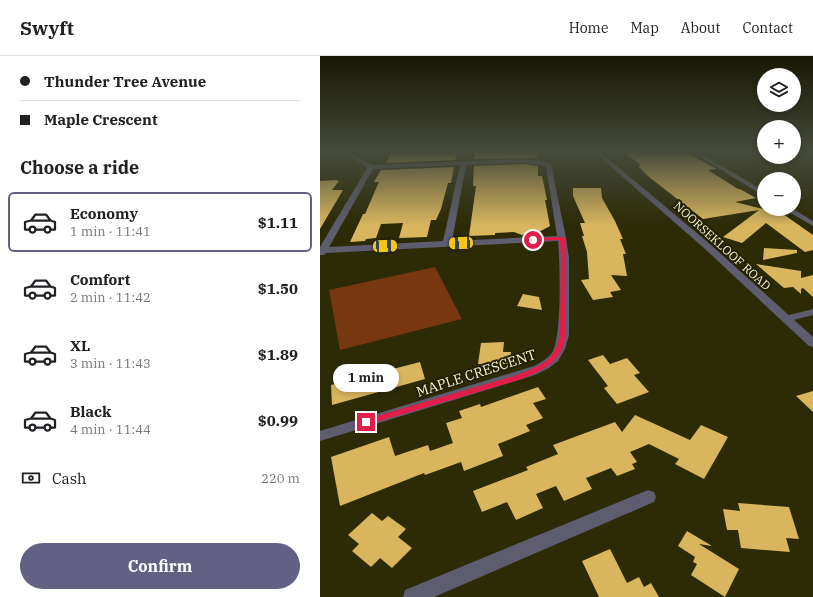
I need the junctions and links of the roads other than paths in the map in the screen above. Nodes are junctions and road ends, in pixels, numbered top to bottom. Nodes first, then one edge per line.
1 (366, 176) edge
2 (460, 176) edge
3 (551, 176) edge
4 (625, 176) edge
5 (735, 176) edge
6 (757, 190) edge
7 (800, 216) edge
8 (813, 224) edge
9 (562, 238) junction
10 (446, 243) junction
11 (322, 253) edge
12 (813, 312) edge
13 (785, 319) junction
14 (813, 343) edge
15 (320, 436) edge
16 (648, 497) dead end
17 (412, 597) edge

1 - 11 street
2 - 10 street
3 - 9 street, MAPLE CRESCENT
4 - 13 street, NOORSEKLOOF ROAD
5 - 6 street
7 - 8 street
9 - 10 street
9 - 15 street, MAPLE CRESCENT
10 - 11 street
12 - 13 street
13 - 14 street, NOORSEKLOOF ROAD
16 - 17 street

